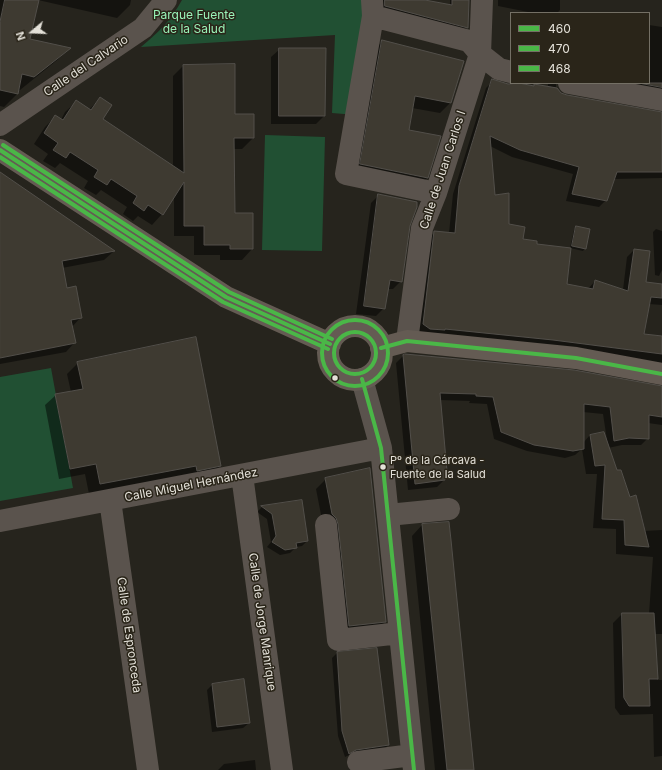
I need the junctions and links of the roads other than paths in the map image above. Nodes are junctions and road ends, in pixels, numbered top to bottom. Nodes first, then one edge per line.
1 (166, 0) edge
2 (482, 0) edge
3 (372, 8) edge
4 (480, 54) junction
5 (510, 72) edge
6 (574, 84) edge
7 (662, 100) edge
8 (0, 125) edge
9 (0, 150) edge
10 (436, 193) junction
11 (407, 341) junction
12 (330, 344) junction
13 (381, 348) junction
14 (662, 374) edge
15 (362, 379) junction
16 (381, 448) junction
17 (242, 475) junction
18 (110, 500) junction
19 (449, 509) dead end
20 (388, 515) junction
21 (0, 521) edge
22 (326, 525) dead end
23 (400, 633) junction
24 (358, 762) dead end
25 (413, 763) edge
26 (148, 770) edge
27 (282, 770) edge

1 - 8 street, Calle del Calvario
2 - 4 street, Calle de Juan Carlos I
3 - 4 street
3 - 10 street
4 - 5 street
4 - 10 street, Calle de Juan Carlos I
6 - 7 street
9 - 12 main road
10 - 11 street, Calle de Juan Carlos I
11 - 13 main road
11 - 14 main road
12 - 13 main road
12 - 15 main road
13 - 15 main road
15 - 16 street
16 - 17 street, Calle Miguel Hernández
16 - 20 street
17 - 18 street, Calle Miguel Hernández
17 - 27 street, Calle de Jorge Manrique
18 - 21 street, Calle Miguel Hernández
18 - 26 street, Calle de Espronceda
19 - 20 street
20 - 23 street
22 - 23 street
23 - 25 street
24 - 25 street

